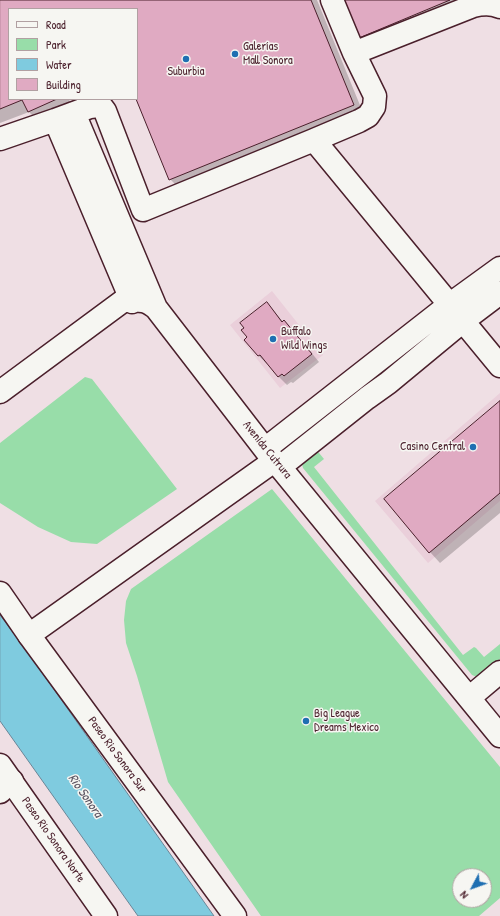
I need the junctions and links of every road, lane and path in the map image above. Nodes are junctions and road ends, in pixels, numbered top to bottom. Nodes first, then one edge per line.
1 (332, 0) edge
2 (500, 7) edge
3 (354, 53) junction
4 (65, 117) junction
5 (0, 139) edge
6 (314, 140) junction
7 (500, 268) edge
8 (500, 293) edge
9 (132, 302) junction
10 (156, 308) junction
11 (456, 313) junction
12 (500, 366) edge
13 (0, 392) edge
14 (273, 459) junction
15 (0, 592) edge
16 (29, 635) junction
17 (500, 672) edge
18 (468, 698) junction
19 (500, 736) edge
20 (4, 779) edge
21 (106, 916) edge
22 (235, 916) edge

1 - 3 street
2 - 3 street
3 - 6 street
4 - 5 street
4 - 6 street
4 - 9 street
4 - 10 street
6 - 11 street
7 - 11 street
8 - 11 street
9 - 10 street, Avenida Cutrura
9 - 13 street, Avenida Cutrura
10 - 14 street, Avenida Cutrura
11 - 12 street
11 - 14 street
11 - 14 street
14 - 16 street
14 - 18 street, Avenida Cutrura
15 - 16 street, Paseo Rio Sonora Sur
16 - 22 street, Paseo Rio Sonora Sur
17 - 18 street
18 - 19 street, Avenida Cutrura
20 - 21 street, Paseo Rio Sonora Norte

